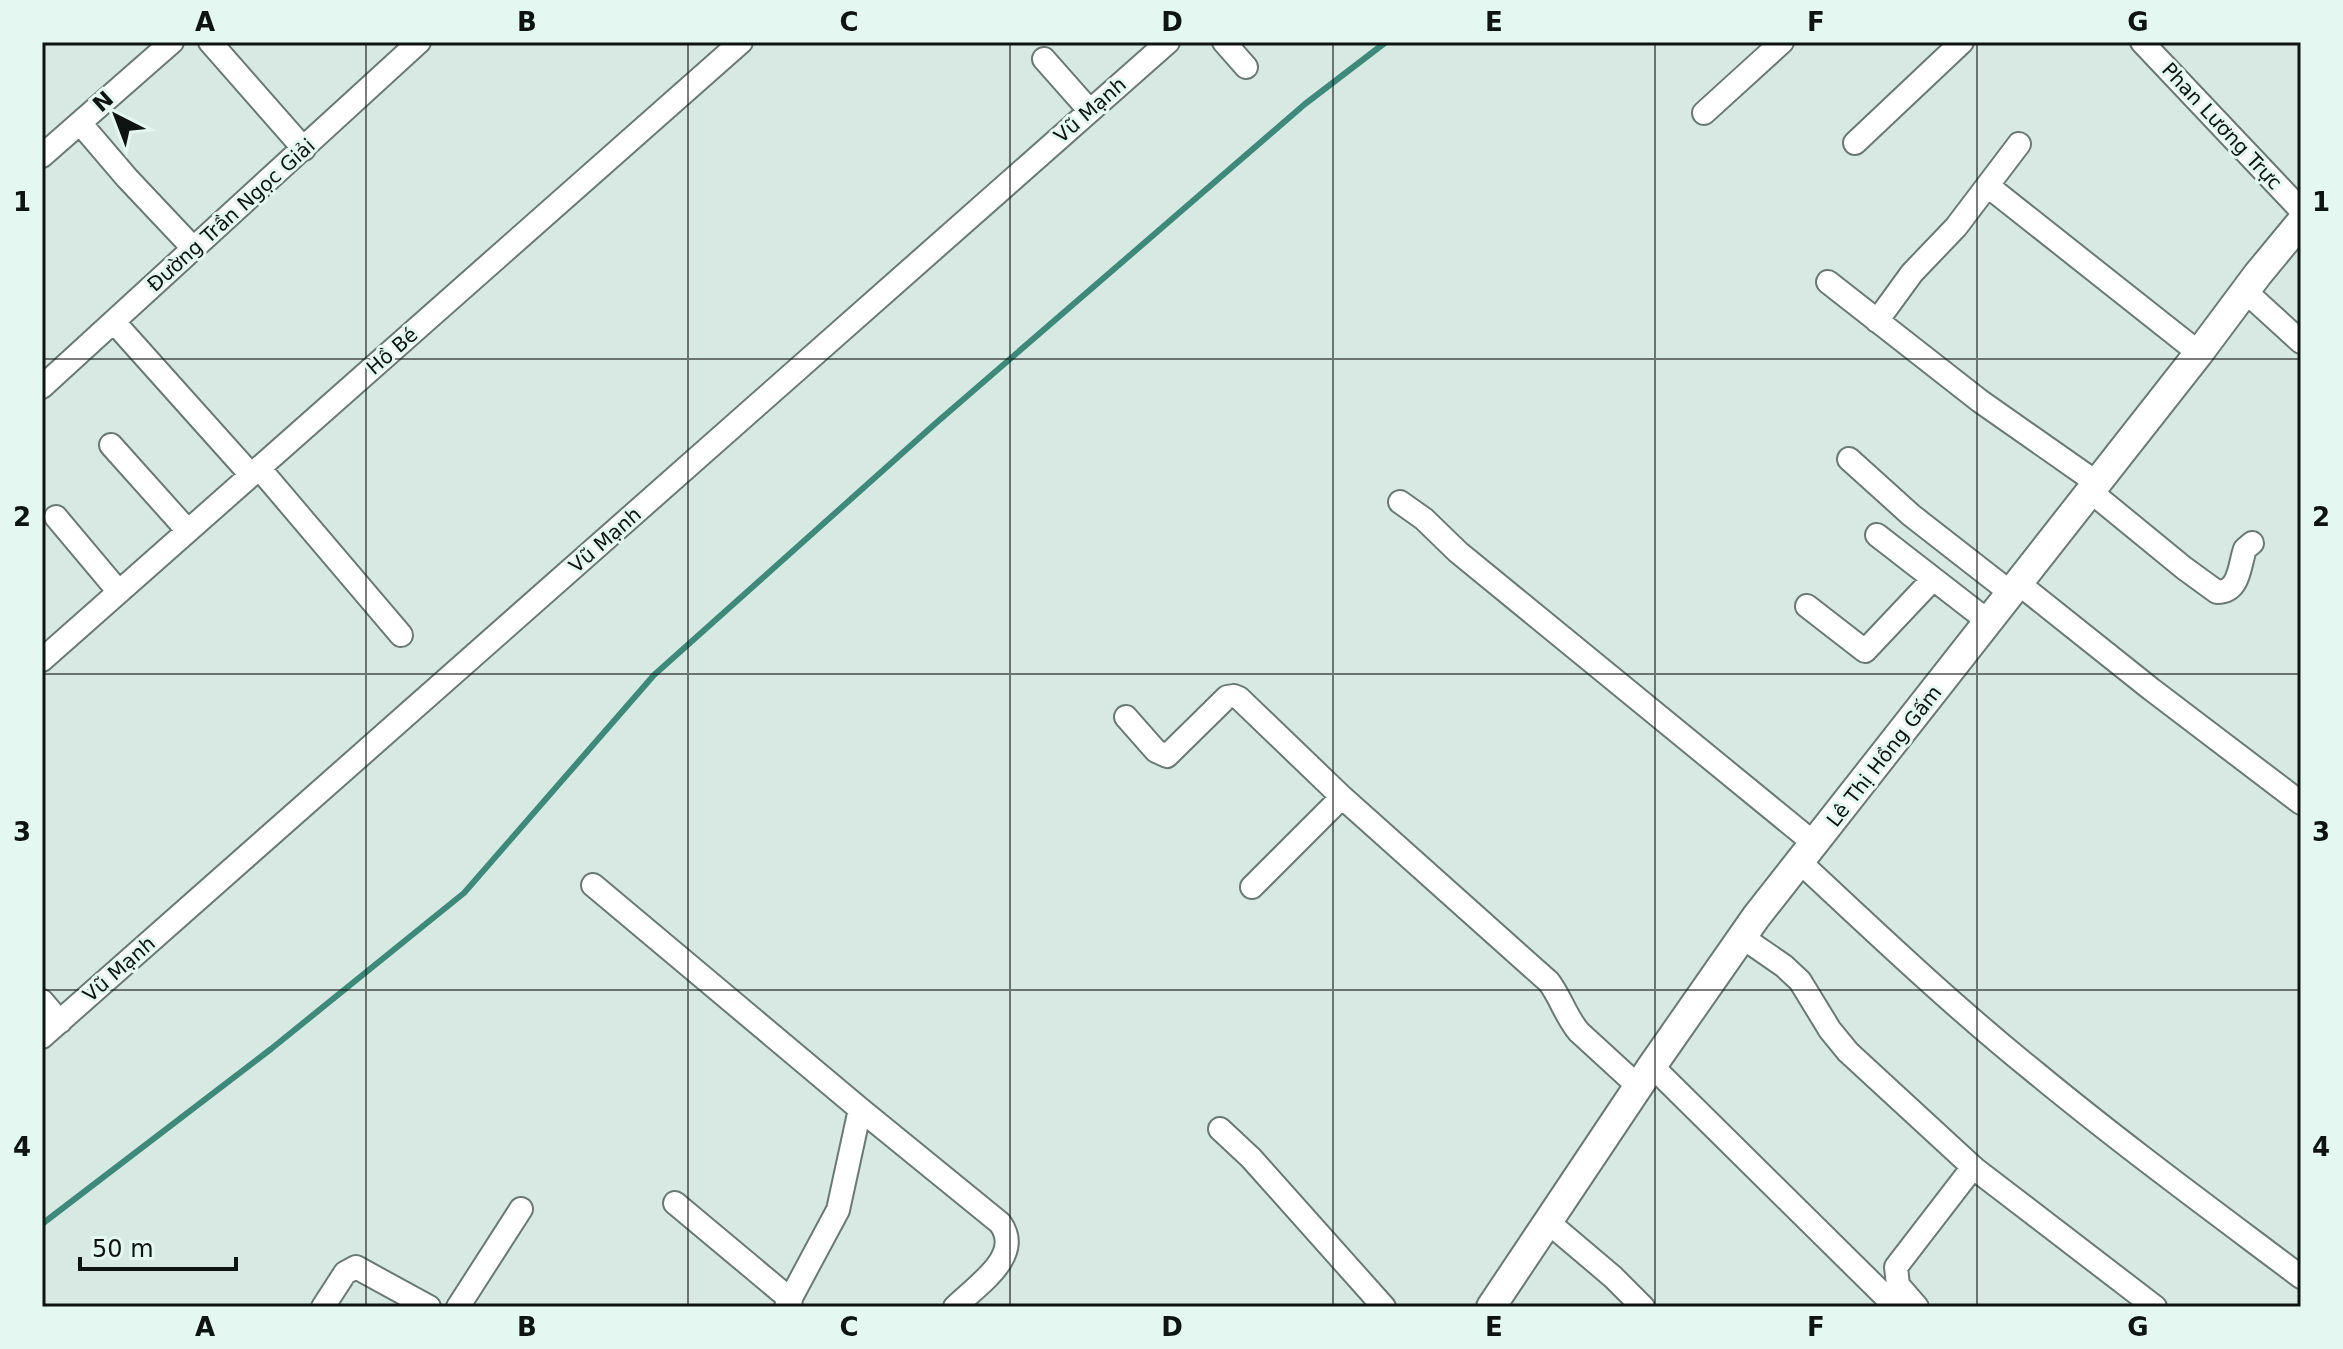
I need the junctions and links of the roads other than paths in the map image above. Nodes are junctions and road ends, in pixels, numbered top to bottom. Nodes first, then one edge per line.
1 (172, 42) edge
2 (210, 42) edge
3 (419, 42) edge
4 (741, 42) edge
5 (1168, 42) edge
6 (1224, 42) edge
7 (1782, 42) edge
8 (1962, 42) edge
9 (2142, 42) edge
10 (1044, 59) dead end
11 (1246, 67) dead end
12 (1090, 111) junction
13 (1704, 113) dead end
14 (80, 123) junction
15 (1855, 143) dead end
16 (2019, 144) dead end
17 (304, 149) junction
18 (42, 156) edge
19 (1988, 186) junction
20 (2301, 210) edge
21 (2301, 222) edge
22 (194, 249) junction
23 (1828, 282) dead end
24 (2245, 291) junction
25 (1877, 321) junction
26 (114, 322) junction
27 (2301, 342) edge
28 (2199, 353) junction
29 (42, 387) edge
30 (111, 445) dead end
31 (1849, 459) dead end
32 (255, 472) junction
33 (2094, 487) junction
34 (1400, 502) dead end
35 (56, 517) dead end
36 (188, 531) junction
37 (1877, 535) dead end
38 (2252, 543) dead end
39 (1933, 579) junction
40 (2015, 588) junction
41 (119, 592) junction
42 (1807, 606) dead end
43 (1989, 622) junction
44 (401, 635) dead end
45 (42, 660) edge
46 (1126, 717) dead end
47 (1342, 797) junction
48 (2301, 803) edge
49 (1808, 853) junction
50 (593, 885) dead end
51 (1252, 887) dead end
52 (1742, 937) junction
53 (42, 1001) edge
54 (60, 1022) junction
55 (42, 1037) edge
56 (1645, 1076) junction
57 (860, 1109) junction
58 (1220, 1129) dead end
59 (1973, 1167) junction
60 (675, 1203) dead end
61 (521, 1209) dead end
62 (1548, 1222) junction
63 (2301, 1277) edge
64 (788, 1303) edge
65 (323, 1307) edge
66 (429, 1307) edge
67 (458, 1307) edge
68 (955, 1307) edge
69 (1384, 1307) edge
70 (1491, 1307) edge
71 (1643, 1307) edge
72 (1896, 1307) edge
73 (1917, 1307) edge
74 (2155, 1307) edge

1 - 14 street
2 - 17 street
3 - 17 street, Đường Trần Ngọc Giải
4 - 32 street, Hồ Bé
5 - 12 street, Vũ Mạnh
6 - 11 street
7 - 13 street
8 - 15 street
9 - 20 street, Phan Lương Trực
10 - 12 street
12 - 54 street, Vũ Mạnh
14 - 18 street
14 - 22 street
16 - 19 street
17 - 22 street, Đường Trần Ngọc Giải
19 - 25 street
19 - 28 street
21 - 24 main road, Lê Thị Hồng Gấm
22 - 26 street, Đường Trần Ngọc Giải
23 - 25 street
24 - 27 street
24 - 28 main road, Lê Thị Hồng Gấm
25 - 33 street
26 - 29 street, Đường Trần Ngọc Giải
26 - 32 street
28 - 33 main road, Lê Thị Hồng Gấm
30 - 36 street
31 - 40 street
32 - 36 street, Hồ Bé
32 - 44 street
33 - 38 street
33 - 40 main road, Lê Thị Hồng Gấm
34 - 49 street
35 - 41 street
36 - 41 street, Hồ Bé
37 - 39 street
39 - 42 street
39 - 43 street
40 - 43 main road, Lê Thị Hồng Gấm
40 - 48 street
41 - 45 street, Hồ Bé
43 - 49 main road, Lê Thị Hồng Gấm
46 - 47 street
47 - 51 street
47 - 56 street
49 - 52 main road, Lê Thị Hồng Gấm
49 - 63 street
50 - 57 street
52 - 56 main road, Lê Thị Hồng Gấm
52 - 59 street
53 - 54 street
54 - 55 street, Vũ Mạnh
56 - 62 main road, Lê Thị Hồng Gấm
56 - 72 street
57 - 64 street
57 - 68 street
58 - 69 street
59 - 73 street
59 - 74 street
60 - 64 street
61 - 67 street
62 - 70 main road, Lê Thị Hồng Gấm
62 - 71 street
65 - 66 street

